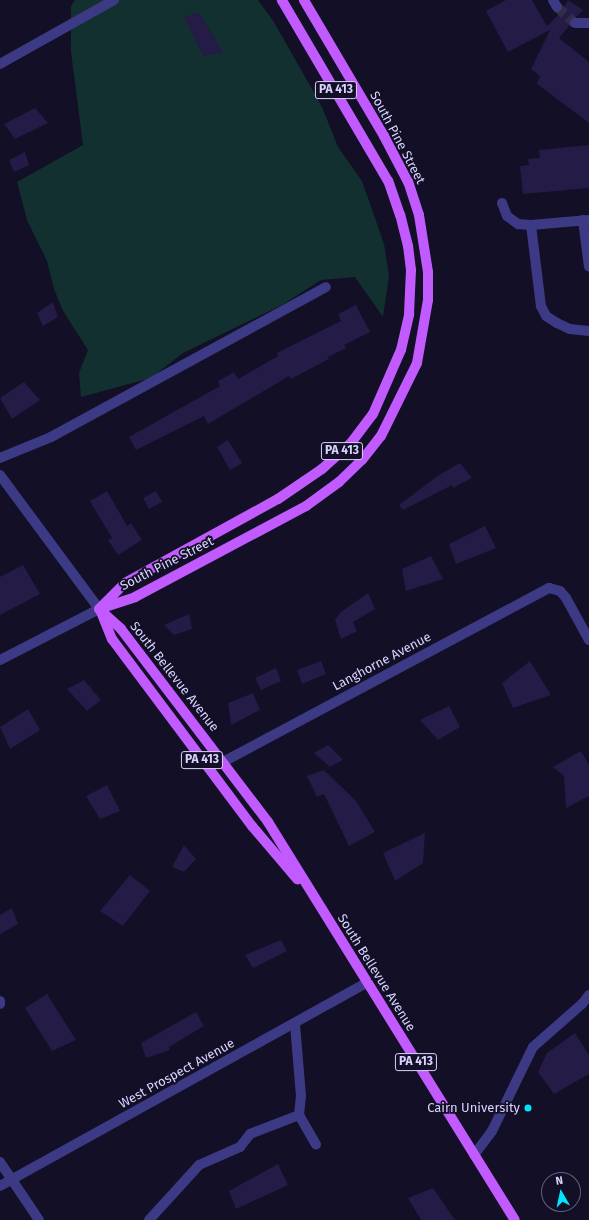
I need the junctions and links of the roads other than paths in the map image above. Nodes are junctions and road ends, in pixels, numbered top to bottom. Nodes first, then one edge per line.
1 (114, 0) edge
2 (282, 0) edge
3 (304, 0) edge
4 (575, 23) tunnel mouth
5 (589, 23) edge
6 (0, 64) edge
7 (502, 203) dead end
8 (586, 220) edge
9 (531, 225) junction
10 (589, 267) edge
11 (326, 287) dead end
12 (589, 331) edge
13 (0, 458) edge
14 (0, 475) edge
15 (99, 609) junction
16 (589, 640) edge
17 (0, 660) edge
18 (223, 762) junction
19 (317, 904) junction
20 (366, 983) junction
21 (589, 995) edge
22 (0, 1001) edge
23 (0, 1004) edge
24 (294, 1024) junction
25 (299, 1115) junction
26 (316, 1145) dead end
27 (474, 1155) junction
28 (0, 1162) edge
29 (12, 1179) junction
30 (0, 1186) edge
31 (39, 1220) edge
32 (149, 1220) edge
33 (515, 1220) edge

1 - 6 street
2 - 15 main road, South Pine Street / PA 413
3 - 15 main road, South Pine Street / PA 413
4 - 5 street
7 - 9 street
8 - 9 street
8 - 10 street
9 - 12 street
11 - 13 street
14 - 15 street, South Bellevue Avenue
15 - 17 street
15 - 18 main road, South Bellevue Avenue / PA 413
15 - 19 main road, South Bellevue Avenue / PA 413
16 - 18 street, Langhorne Avenue
18 - 19 main road, South Bellevue Avenue / PA 413
19 - 20 main road, South Bellevue Avenue / PA 413
20 - 24 street, West Prospect Avenue
20 - 27 main road, South Bellevue Avenue / PA 413
21 - 27 street
22 - 23 street
24 - 25 street
24 - 29 street, West Prospect Avenue
25 - 26 street
25 - 32 street
27 - 33 main road, South Bellevue Avenue / PA 413
28 - 29 street
29 - 30 street, West Prospect Avenue
29 - 31 street

